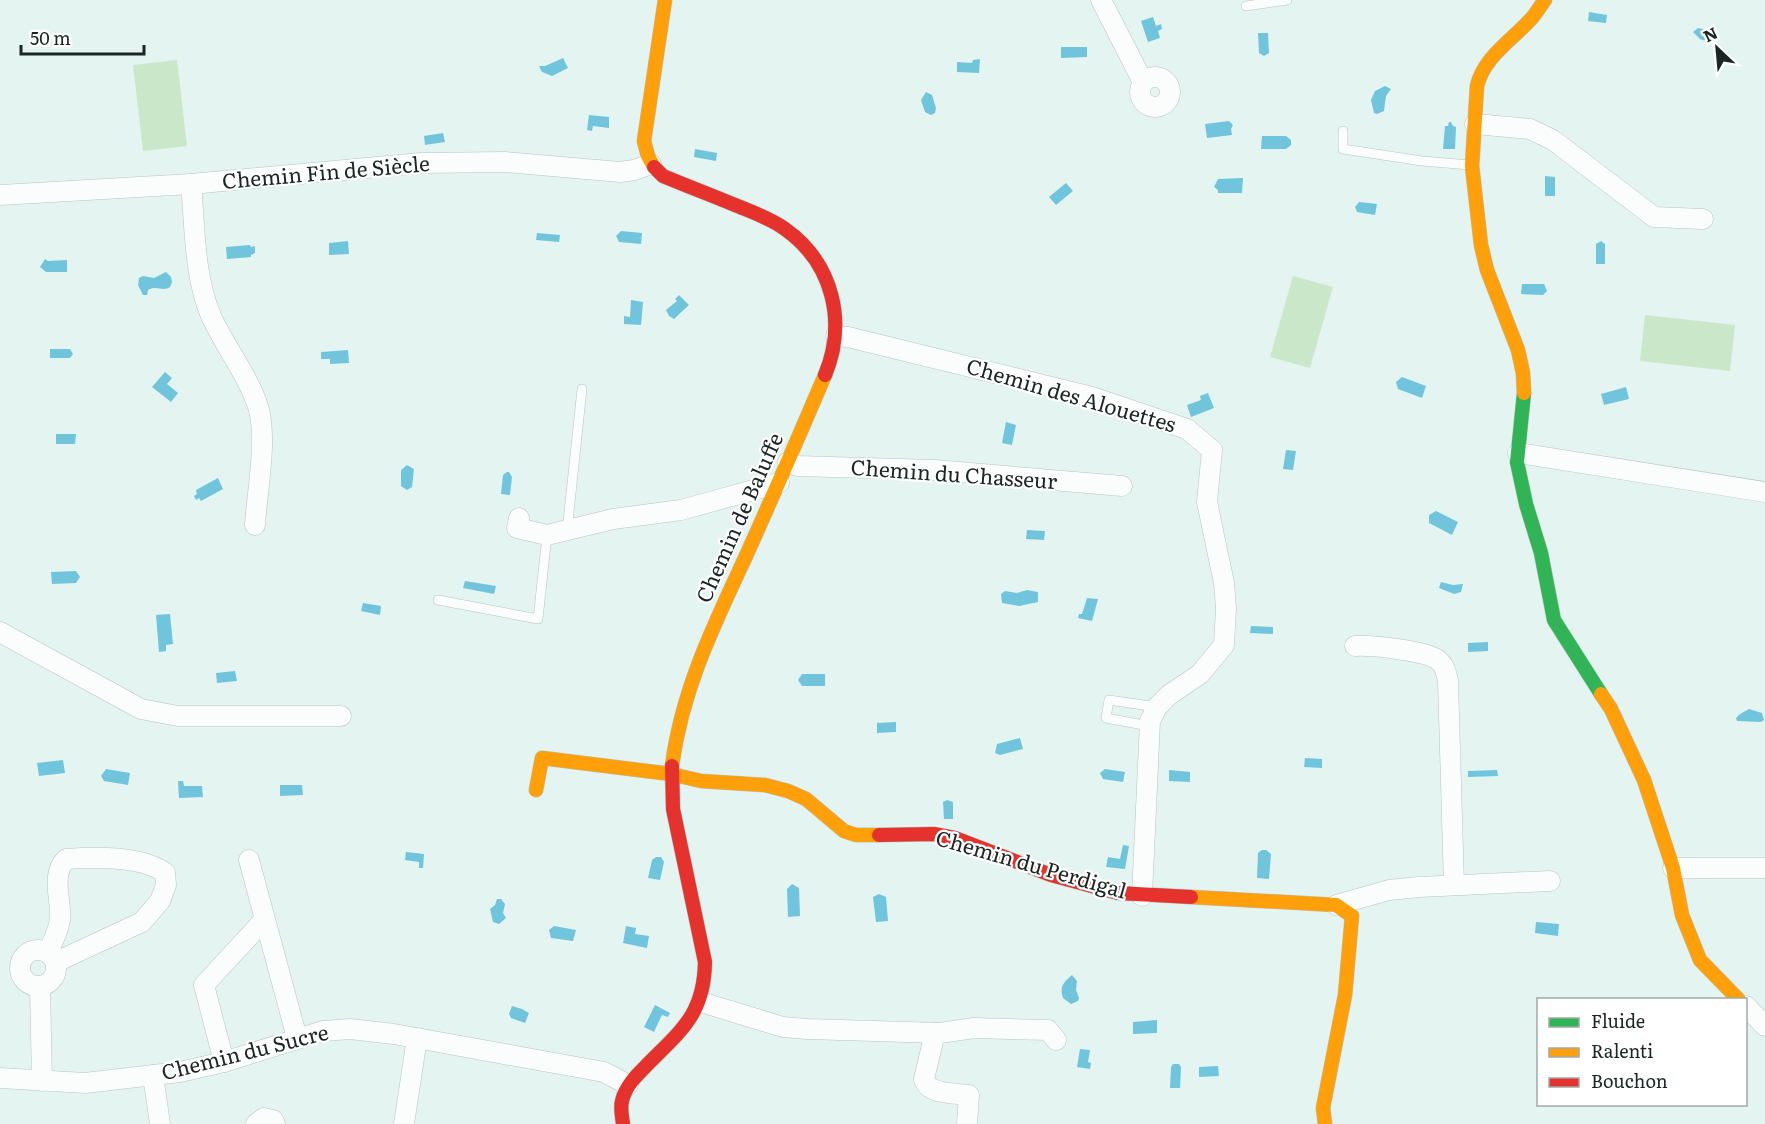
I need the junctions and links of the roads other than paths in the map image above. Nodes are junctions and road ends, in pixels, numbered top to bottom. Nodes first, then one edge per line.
1 (665, 0) edge
2 (1101, 0) edge
3 (1287, 0) edge
4 (1545, 0) edge
5 (1246, 6) dead end
6 (1143, 82) dead end
7 (1475, 124) junction
8 (1343, 131) dead end
9 (651, 164) junction
10 (1472, 165) junction
11 (190, 184) junction
12 (0, 195) edge
13 (1703, 219) dead end
14 (836, 336) junction
15 (582, 389) dead end
16 (1518, 453) junction
17 (788, 462) junction
18 (779, 483) junction
19 (1122, 486) dead end
20 (1765, 492) edge
21 (519, 518) dead end
22 (255, 525) dead end
23 (567, 531) junction
24 (547, 535) junction
25 (438, 600) dead end
26 (0, 632) edge
27 (1355, 646) dead end
28 (1157, 707) junction
29 (341, 716) dead end
30 (1149, 726) junction
31 (671, 774) junction
32 (536, 790) dead end
33 (249, 860) dead end
34 (1673, 868) junction
35 (1765, 868) edge
36 (1550, 881) dead end
37 (1454, 885) junction
38 (1142, 896) junction
39 (1336, 905) junction
40 (264, 920) junction
41 (52, 957) junction
42 (40, 986) junction
43 (1738, 998) edge
44 (701, 1002) junction
45 (1747, 1007) edge
46 (1765, 1026) edge
47 (935, 1033) junction
48 (297, 1038) junction
49 (417, 1038) junction
50 (1056, 1040) dead end
51 (224, 1062) junction
52 (153, 1075) junction
53 (0, 1078) edge
54 (42, 1081) junction
55 (628, 1085) junction
56 (160, 1124) edge
57 (256, 1124) edge
58 (275, 1124) edge
59 (404, 1124) edge
60 (623, 1124) edge
61 (967, 1124) edge
62 (1325, 1124) edge

1 - 9 street
2 - 6 street
3 - 5 lane
4 - 7 street
7 - 10 street
7 - 13 street
8 - 10 lane
9 - 11 street, Chemin Fin de Siècle
9 - 14 street, Chemin de Baluffe
10 - 16 street
11 - 12 street, Chemin Fin de Siècle
11 - 22 street
14 - 17 street, Chemin de Baluffe
14 - 28 street, Chemin des Alouettes
15 - 23 lane
16 - 20 street
16 - 34 street
17 - 18 street, Chemin de Baluffe
17 - 19 street, Chemin du Chasseur
18 - 23 street
18 - 31 street, Chemin de Baluffe
21 - 24 street
23 - 24 street
24 - 25 lane
26 - 29 street
27 - 37 street
28 - 30 street
28 - 30 lane
30 - 38 street
31 - 32 street, Chemin du Perdigal
31 - 38 street, Chemin du Perdigal
31 - 44 street, Chemin de Baluffe
33 - 40 street
34 - 35 street
34 - 43 street
36 - 37 street, Chemin du Perdigal
37 - 39 street, Chemin du Perdigal
38 - 39 street, Chemin du Perdigal
39 - 62 street
40 - 48 street
40 - 51 street
41 - 41 street
41 - 42 street
41 - 42 street
42 - 54 street
44 - 47 street
44 - 55 street, Chemin de Baluffe
45 - 46 street
47 - 50 street
47 - 61 street
48 - 49 street, Chemin du Sucre
48 - 51 street, Chemin du Sucre
49 - 55 street, Chemin du Sucre
49 - 59 street
51 - 52 street, Chemin du Sucre
52 - 54 street, Chemin du Sucre
52 - 56 street
53 - 54 street, Chemin du Sucre
55 - 60 street
57 - 58 street

